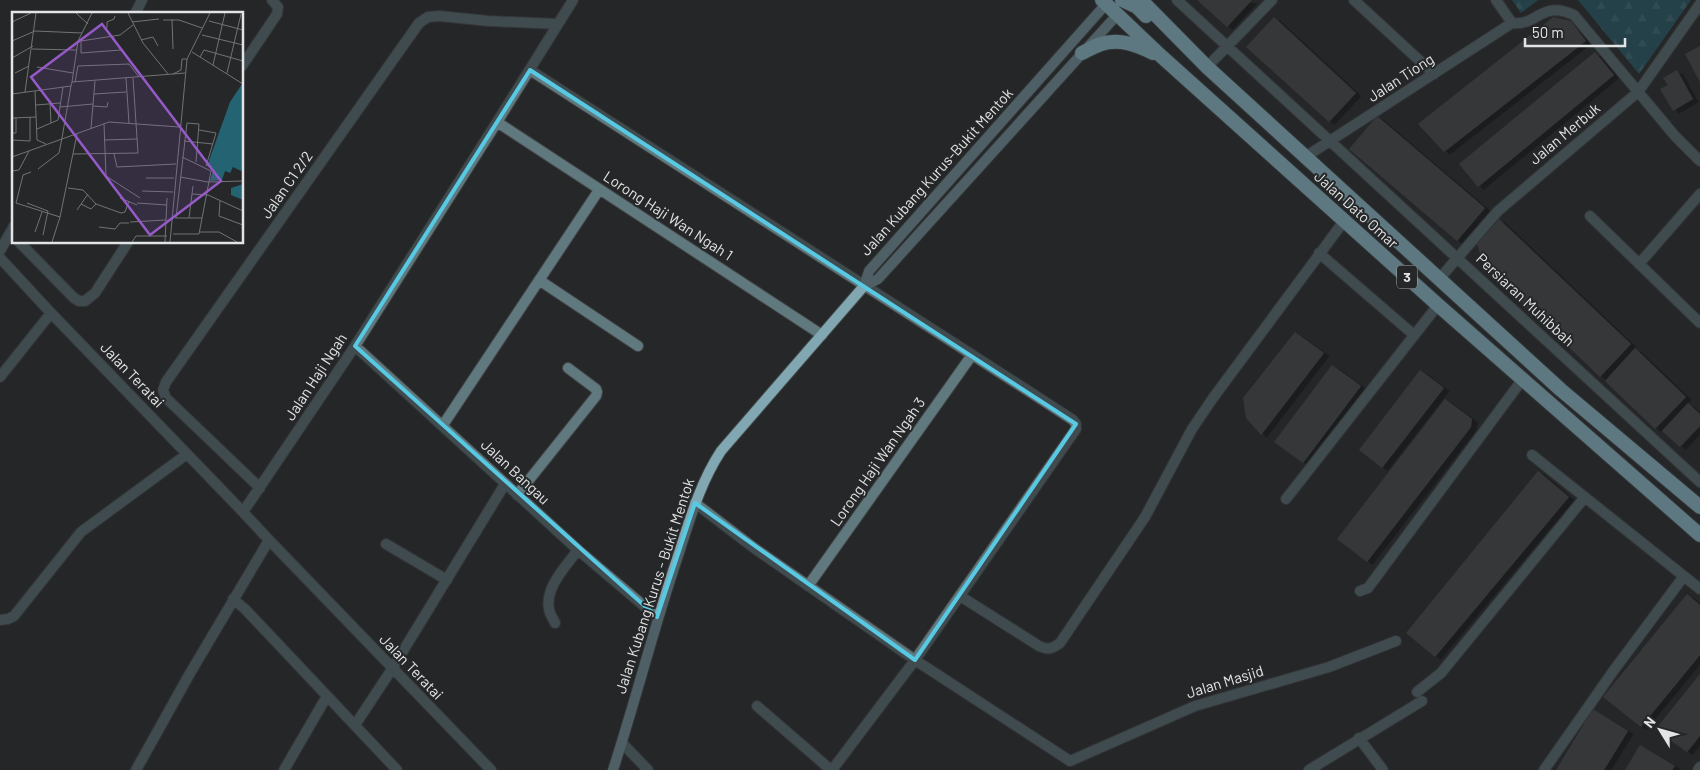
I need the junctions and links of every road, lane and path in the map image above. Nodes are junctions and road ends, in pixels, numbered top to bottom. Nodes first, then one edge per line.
1 (142, 0) edge
2 (272, 0) edge
3 (573, 0) edge
4 (1141, 0) edge
5 (1177, 0) edge
6 (1272, 0) edge
7 (1354, 0) edge
8 (1496, 0) edge
9 (1114, 1) edge
10 (1700, 4) edge
11 (135, 12) edge
12 (1118, 15) junction
13 (1512, 23) junction
14 (558, 24) junction
15 (1227, 46) junction
16 (1082, 53) junction
17 (1161, 56) junction
18 (244, 63) edge
19 (1207, 67) junction
20 (530, 70) junction
21 (1434, 74) junction
22 (1638, 92) junction
23 (497, 122) junction
24 (1330, 142) junction
25 (1305, 157) junction
26 (1700, 161) edge
27 (599, 190) junction
28 (1700, 194) edge
29 (1590, 216) dead end
30 (1344, 221) junction
31 (12, 232) edge
32 (21, 244) edge
33 (127, 244) edge
34 (0, 250) edge
35 (1319, 253) junction
36 (0, 258) edge
37 (1457, 258) junction
38 (1639, 264) junction
39 (1440, 278) junction
40 (539, 280) junction
41 (864, 286) junction
42 (1438, 306) junction
43 (51, 313) junction
44 (1700, 323) edge
45 (822, 335) junction
46 (1414, 336) junction
47 (355, 346) junction
48 (638, 346) dead end
49 (972, 355) junction
50 (568, 368) dead end
51 (0, 377) edge
52 (1522, 380) junction
53 (443, 425) junction
54 (187, 454) junction
55 (1532, 455) dead end
56 (1700, 482) edge
57 (505, 484) junction
58 (260, 488) junction
59 (517, 495) junction
60 (1585, 496) junction
61 (1286, 499) dead end
62 (695, 503) junction
63 (1700, 507) edge
64 (243, 512) junction
65 (1700, 535) edge
66 (269, 540) junction
67 (386, 544) dead end
68 (578, 550) junction
69 (1684, 576) junction
70 (447, 580) junction
71 (808, 586) junction
72 (1700, 589) edge
73 (1360, 591) dead end
74 (960, 596) junction
75 (234, 599) junction
76 (657, 618) junction
77 (0, 620) edge
78 (555, 623) dead end
79 (1396, 641) dead end
80 (915, 660) junction
81 (392, 669) junction
82 (327, 696) junction
83 (757, 706) dead end
84 (355, 725) junction
85 (1359, 738) junction
86 (622, 743) junction
87 (1700, 766) edge
88 (136, 770) edge
89 (284, 770) edge
90 (397, 770) edge
91 (490, 770) edge
92 (613, 770) edge
93 (648, 770) edge
94 (831, 770) edge
95 (1309, 770) edge
96 (1383, 770) edge
97 (1544, 770) edge
98 (1698, 770) edge

1 - 11 street
2 - 18 street
3 - 14 street, Jalan Haji Ngah
4 - 19 highway, Jalan Dato Omar / 3
5 - 15 street, Persiaran Muhibbah
6 - 15 street
7 - 21 street
8 - 13 street
9 - 12 highway
9 - 19 highway
9 - 41 main road, Jalan Kubang Kurus-Bukit Mentok
10 - 22 street, Jalan Merbuk
12 - 16 main road, Jalan Kubang Kurus-Bukit Mentok
12 - 17 highway, Jalan Dato Omar / 3
13 - 21 street, Jalan Tiong
13 - 22 street, Jalan Tiong
14 - 20 street, Jalan Haji Ngah
14 - 58 street, Jalan C1 2/2
15 - 19 street
15 - 24 street, Persiaran Muhibbah
16 - 17 highway
16 - 41 main road, Jalan Kubang Kurus-Bukit Mentok
17 - 30 highway, Jalan Dato Omar / 3
19 - 25 highway, Jalan Dato Omar / 3
20 - 23 street, Jalan Haji Ngah
20 - 41 street
21 - 24 street, Jalan Tiong
22 - 26 street, Jalan Tiong
22 - 37 street, Jalan Merbuk
23 - 27 street, Lorong Haji Wan Ngah 1
23 - 47 street, Jalan Haji Ngah
24 - 25 street, Jalan Tiong
24 - 37 street, Persiaran Muhibbah
25 - 39 highway, Jalan Dato Omar / 3
27 - 40 street
27 - 45 street, Lorong Haji Wan Ngah 1
28 - 38 street
29 - 38 street
30 - 35 street
30 - 42 highway, Jalan Dato Omar / 3
31 - 34 street
32 - 33 street
35 - 46 street
35 - 74 street
36 - 43 street, Jalan Teratai
37 - 39 street, Jalan Merbuk
37 - 56 street, Persiaran Muhibbah
38 - 44 street
39 - 63 highway, Jalan Dato Omar / 3
40 - 48 street
40 - 53 street
41 - 45 main road, Jalan Kubang Kurus - Bukit Mentok
41 - 49 street
42 - 46 street
42 - 52 highway, Jalan Dato Omar / 3
43 - 51 street
43 - 54 street, Jalan Teratai
45 - 62 main road, Jalan Kubang Kurus - Bukit Mentok
46 - 61 street
47 - 53 street, Jalan Bangau
47 - 58 street, Jalan Haji Ngah
49 - 71 street, Lorong Haji Wan Ngah 3
49 - 74 street
50 - 59 street
52 - 65 highway, Jalan Dato Omar / 3
52 - 73 street
53 - 57 street, Jalan Bangau
54 - 64 street, Jalan Teratai
54 - 77 street
55 - 60 street
57 - 59 street, Jalan Bangau
57 - 70 street
58 - 64 street, Jalan Haji Ngah
59 - 68 street, Jalan Bangau
60 - 69 street
60 - 85 street
62 - 71 street
62 - 76 main road, Jalan Kubang Kurus - Bukit Mentok
64 - 66 street
66 - 75 street
66 - 81 street, Jalan Teratai
67 - 70 street
68 - 76 street, Jalan Bangau
68 - 78 street
69 - 72 street
69 - 97 street
70 - 81 street
71 - 80 street
74 - 80 street
75 - 82 street
75 - 88 street
76 - 86 main road, Jalan Kubang Kurus - Bukit Mentok
79 - 80 street, Jalan Masjid
80 - 94 street
81 - 84 street
81 - 91 street, Jalan Teratai
82 - 84 street
82 - 89 street
83 - 94 street
84 - 90 street
85 - 95 street
85 - 96 street
86 - 92 main road, Jalan Kubang Kurus - Bukit Mentok
86 - 93 street
87 - 98 street

